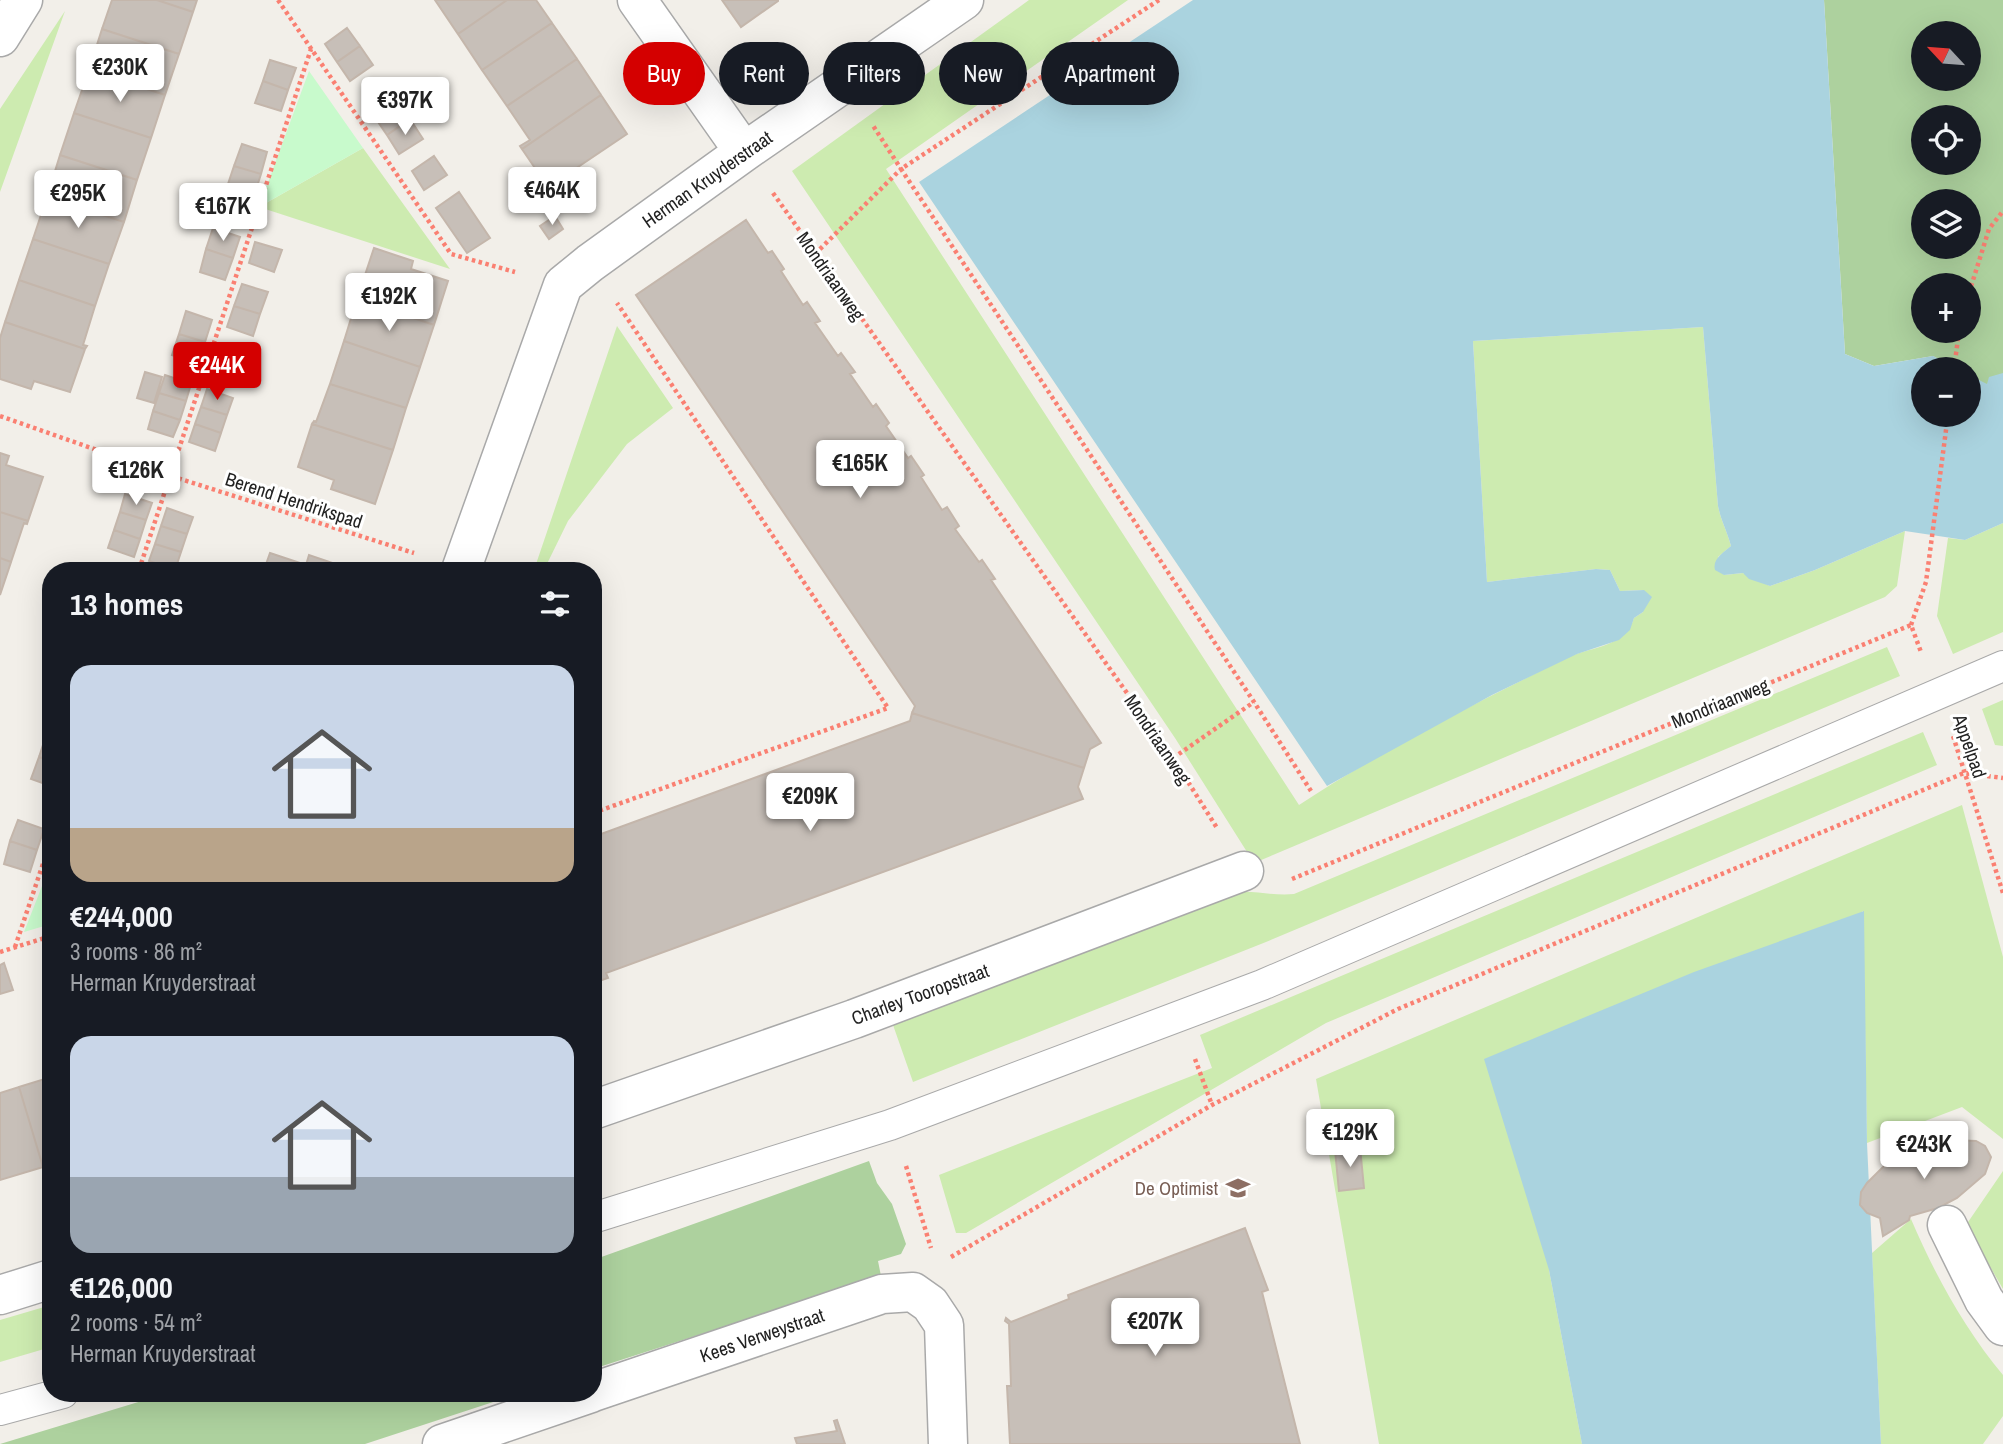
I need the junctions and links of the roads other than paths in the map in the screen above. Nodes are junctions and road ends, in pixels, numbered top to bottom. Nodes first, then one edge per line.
1 (23, 0) edge
2 (637, 0) edge
3 (964, 0) edge
4 (0, 37) edge
5 (744, 152) junction
6 (465, 562) edge
7 (2003, 666) edge
8 (1244, 871) road end
9 (602, 1107) edge
10 (602, 1215) edge
11 (1947, 1225) dead end
12 (42, 1282) edge
13 (0, 1295) edge
14 (2003, 1326) edge
15 (602, 1390) edge
16 (42, 1399) edge
17 (566, 1402) edge
18 (0, 1410) edge
19 (442, 1444) edge
20 (948, 1444) edge

1 - 4 street
2 - 5 street
3 - 5 street, Herman Kruyderstraat
5 - 6 street, Herman Kruyderstraat
7 - 10 lane
8 - 9 street, Charley Tooropstraat
11 - 14 street
12 - 13 street
15 - 20 street, Kees Verweystraat
16 - 18 lane
17 - 19 street, Kees Verweystraat

